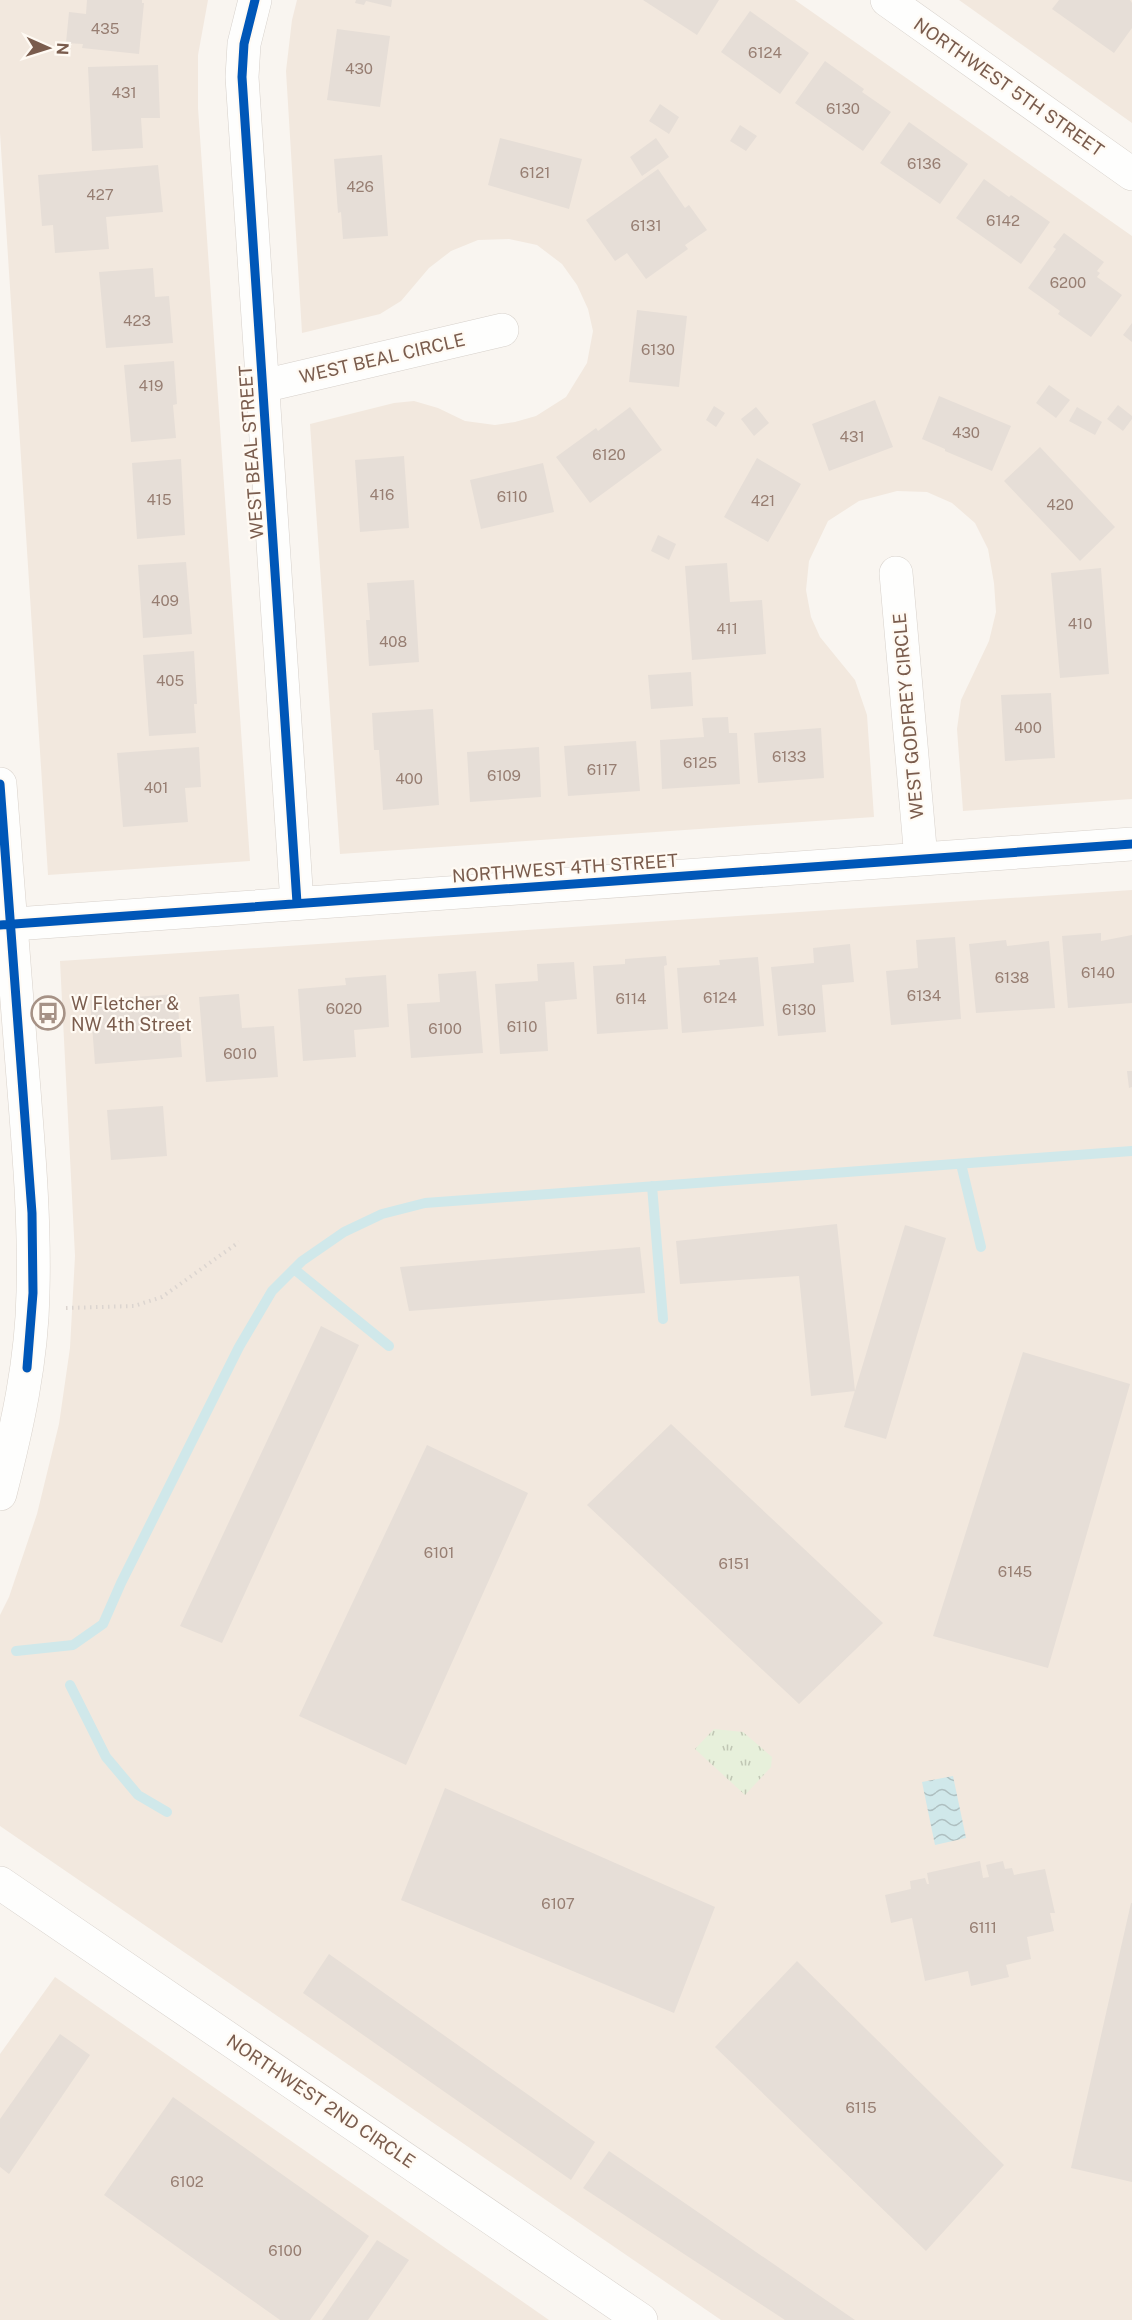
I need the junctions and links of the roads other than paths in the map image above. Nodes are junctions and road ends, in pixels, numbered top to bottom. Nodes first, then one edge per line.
1 (255, 0) edge
2 (887, 0) edge
3 (1132, 174) edge
4 (502, 330) dead end
5 (263, 386) junction
6 (896, 573) dead end
7 (0, 784) edge
8 (1132, 844) edge
9 (921, 859) junction
10 (297, 903) junction
11 (6, 924) edge
12 (0, 1494) edge
13 (0, 1883) edge
14 (641, 2320) edge

1 - 5 street, WEST BEAL STREET
2 - 3 street, NORTHWEST 5TH STREET
4 - 5 street, WEST BEAL CIRCLE
5 - 10 street, WEST BEAL STREET
6 - 9 street, WEST GODFREY CIRCLE
7 - 11 street
8 - 9 street, NORTHWEST 4TH STREET
9 - 10 street, NORTHWEST 4TH STREET
10 - 11 street, NORTHWEST 4TH STREET
11 - 12 street
13 - 14 street, NORTHWEST 2ND CIRCLE

